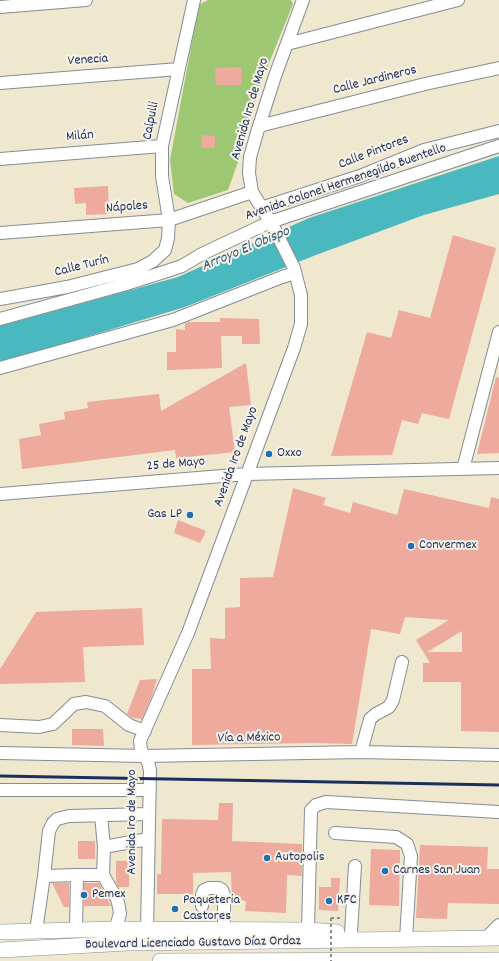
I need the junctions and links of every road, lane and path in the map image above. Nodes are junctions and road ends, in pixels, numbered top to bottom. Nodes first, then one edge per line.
1 (86, 0) edge
2 (194, 0) edge
3 (303, 0) edge
4 (458, 0) edge
5 (0, 7) edge
6 (287, 44) junction
7 (499, 68) edge
8 (179, 69) junction
9 (0, 83) edge
10 (259, 126) junction
11 (499, 131) edge
12 (162, 146) junction
13 (499, 146) edge
14 (0, 159) edge
15 (252, 192) junction
16 (261, 208) junction
17 (169, 220) junction
18 (272, 224) junction
19 (0, 233) edge
20 (165, 250) joint
21 (295, 271) junction
22 (0, 299) edge
23 (0, 319) edge
24 (499, 332) edge
25 (0, 368) edge
26 (499, 468) edge
27 (463, 469) junction
28 (247, 474) junction
29 (0, 494) edge
30 (402, 662) dead end
31 (0, 725) edge
32 (145, 731) junction
33 (361, 752) junction
34 (0, 753) edge
35 (499, 755) edge
36 (144, 756) junction
37 (0, 790) edge
38 (150, 790) junction
39 (499, 812) edge
40 (149, 814) junction
41 (101, 815) junction
42 (335, 833) dead end
43 (148, 839) junction
44 (104, 847) junction
45 (355, 866) dead end
46 (77, 875) junction
47 (103, 875) junction
48 (44, 876) junction
49 (202, 906) dead end
50 (346, 918) dead end
51 (499, 925) edge
52 (115, 929) junction
53 (76, 930) junction
54 (147, 930) junction
55 (224, 930) junction
56 (308, 930) junction
57 (0, 932) edge
58 (36, 932) junction
59 (351, 933) junction
60 (492, 938) edge
61 (406, 939) junction
62 (386, 940) junction
63 (2, 950) edge
64 (369, 960) edge
65 (411, 960) edge
66 (427, 960) edge
67 (160, 961) edge
68 (301, 961) edge
69 (331, 961) edge
70 (473, 961) edge
71 (496, 961) edge

1 - 5 street
2 - 8 street, Calpulli
3 - 6 street, Avenida 1ro de Mayo
4 - 6 street
6 - 10 street, Avenida 1ro de Mayo
7 - 10 street, Calle Jardineros
8 - 9 street, Venecia
8 - 12 street, Calpulli
10 - 15 street, Avenida 1ro de Mayo
11 - 16 street, Calle Pintores
12 - 14 street, Milán
12 - 17 street, Calpulli
13 - 18 street, Avenida Colonel Hermenegildo Buentello
15 - 16 street, Avenida 1ro de Mayo
15 - 17 street, Nápoles
16 - 18 street, Avenida 1ro de Mayo
17 - 19 street, Nápoles
17 - 20 street, Calpulli
18 - 21 street, Avenida 1ro de Mayo
18 - 23 street, Avenida Colonel Hermenegildo Buentello
20 - 22 street, Calle Turín
21 - 25 street
21 - 28 street, Avenida 1ro de Mayo
24 - 27 street
26 - 27 street, 25 de Mayo
27 - 28 street, 25 de Mayo
28 - 29 street, 25 de Mayo
28 - 32 street, Avenida 1ro de Mayo
30 - 33 street
31 - 32 street
32 - 36 street, Avenida 1ro de Mayo
33 - 35 street, Vía a México
33 - 36 street, Vía a México
34 - 36 street, Vía a México
36 - 38 street, Avenida 1ro de Mayo
37 - 38 street
38 - 40 street, Avenida 1ro de Mayo
39 - 56 street
40 - 41 street
40 - 43 street, Avenida 1ro de Mayo
41 - 44 street
41 - 48 street
42 - 61 street
43 - 44 street
43 - 54 street, Avenida 1ro de Mayo
44 - 47 street
45 - 59 street
46 - 47 street
46 - 48 street
46 - 53 street
47 - 52 street
48 - 58 street
49 - 55 street
50 - 69 path, bridge
51 - 60 street
52 - 53 main road, Boulevard Licenciado Gustavo Díaz Ordaz
52 - 54 main road, Boulevard Licenciado Gustavo Díaz Ordaz
53 - 58 main road, Boulevard Licenciado Gustavo Díaz Ordaz
54 - 55 main road, Boulevard Licenciado Gustavo Díaz Ordaz
55 - 56 main road, Boulevard Licenciado Gustavo Díaz Ordaz
56 - 59 main road, Boulevard Licenciado Gustavo Díaz Ordaz
57 - 58 main road, Boulevard Licenciado Gustavo Díaz Ordaz
59 - 62 main road, Boulevard Licenciado Gustavo Díaz Ordaz
60 - 61 main road, Boulevard Licenciado Gustavo Díaz Ordaz
61 - 62 main road, Boulevard Licenciado Gustavo Díaz Ordaz
62 - 63 main road, Boulevard Licenciado Gustavo Díaz Ordaz
64 - 65 main road, Boulevard Licenciado Gustavo Díaz Ordaz
64 - 68 main road, Boulevard Licenciado Gustavo Díaz Ordaz
65 - 66 main road, Boulevard Licenciado Gustavo Díaz Ordaz
66 - 70 main road, Boulevard Licenciado Gustavo Díaz Ordaz
67 - 68 main road, Boulevard Licenciado Gustavo Díaz Ordaz
70 - 71 main road, Boulevard Licenciado Gustavo Díaz Ordaz

